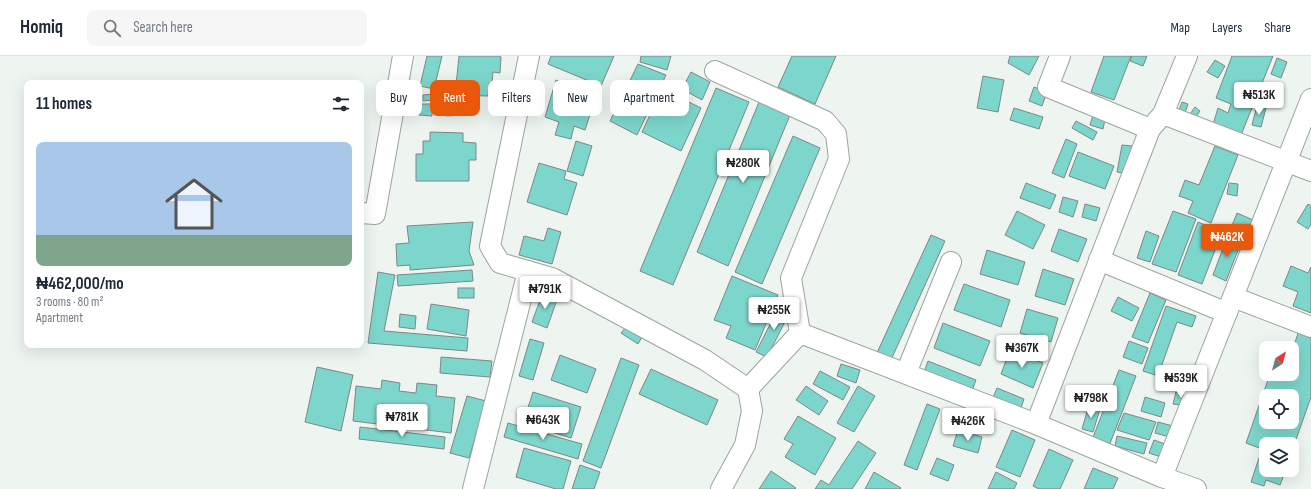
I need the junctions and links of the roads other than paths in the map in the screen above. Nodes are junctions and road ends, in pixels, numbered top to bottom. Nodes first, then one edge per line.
1 (403, 56) edge
2 (529, 56) edge
3 (1060, 56) edge
4 (1187, 56) edge
5 (715, 72) dead end
6 (1311, 99) edge
7 (1156, 121) junction
8 (1286, 161) junction
9 (1311, 171) edge
10 (364, 213) edge
11 (1099, 260) junction
12 (951, 262) dead end
13 (528, 271) junction
14 (1230, 305) junction
15 (1311, 327) edge
16 (800, 333) junction
17 (906, 373) junction
18 (748, 390) junction
19 (1036, 424) junction
20 (1162, 476) junction
21 (474, 489) edge
22 (721, 489) edge
23 (1196, 489) edge

1 - 10 street
2 - 13 street
3 - 7 street
4 - 7 street
5 - 16 street
6 - 8 street
7 - 8 street
7 - 11 street
8 - 9 street
8 - 14 street
11 - 14 street
11 - 19 street
12 - 17 street
13 - 18 street
13 - 21 street
14 - 15 street
14 - 20 street
16 - 17 street
16 - 18 street
17 - 19 street
18 - 22 street
19 - 20 street
20 - 23 street

